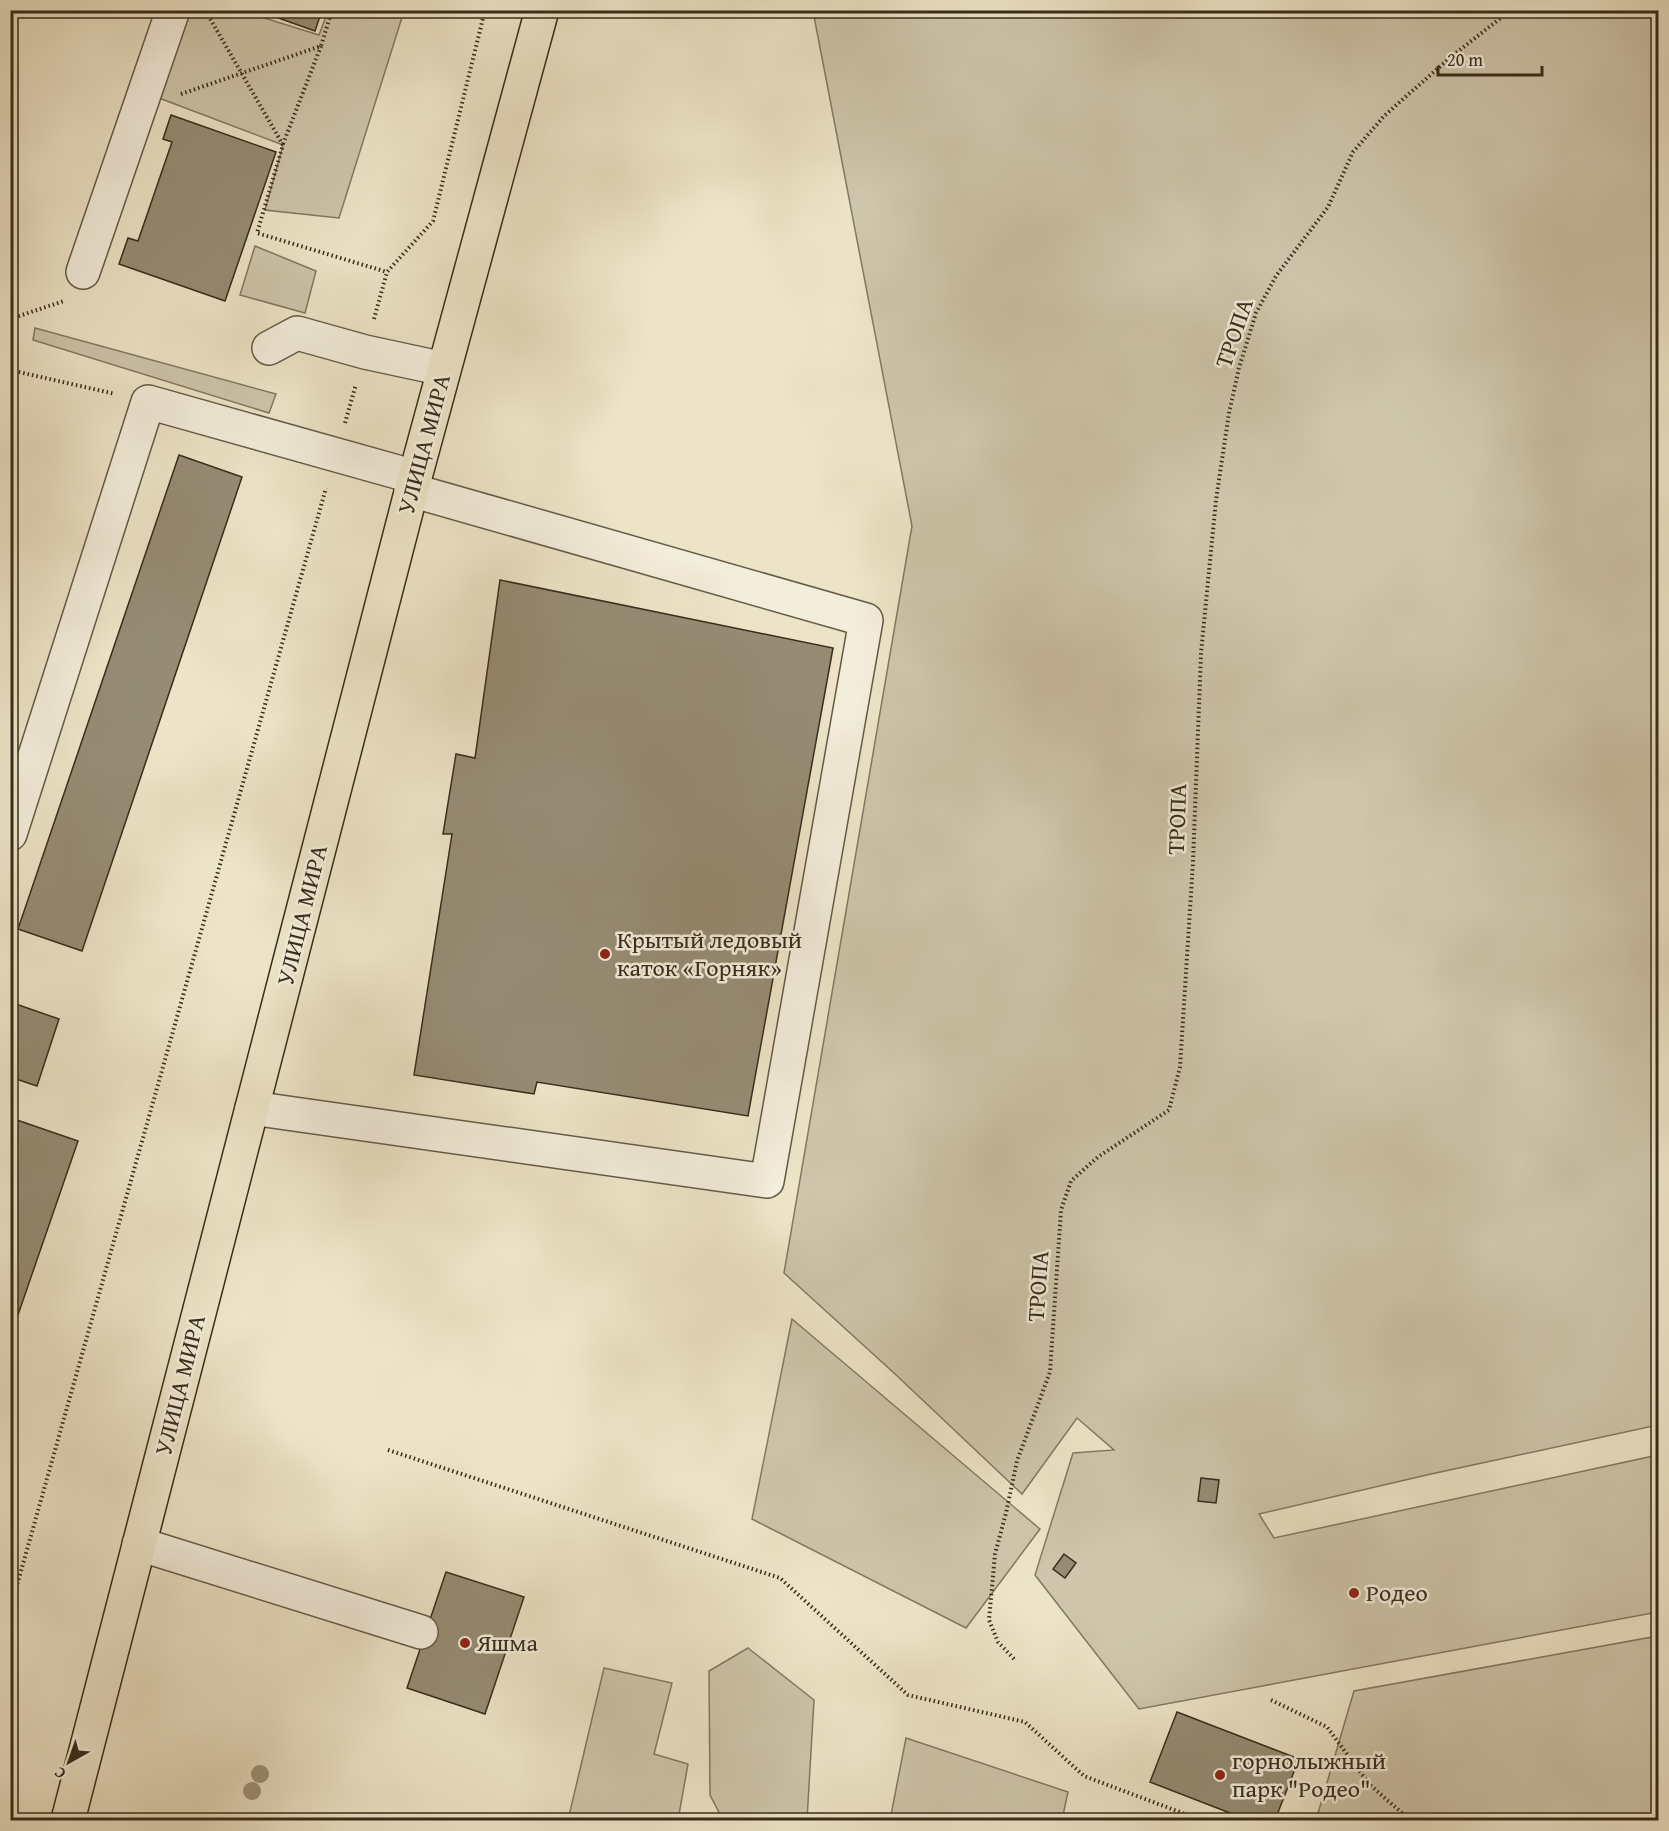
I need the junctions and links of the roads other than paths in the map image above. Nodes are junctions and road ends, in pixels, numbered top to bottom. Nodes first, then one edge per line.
1 (173, 10) edge
2 (542, 10) edge
3 (83, 272) dead end
4 (269, 348) dead end
5 (444, 369) junction
6 (413, 483) junction
7 (10, 834) edge
8 (252, 1108) junction
9 (139, 1544) junction
10 (422, 1632) dead end
11 (68, 1821) edge

1 - 3 lane
2 - 5 main road, УЛИЦА МИРА
4 - 5 lane
5 - 6 main road, УЛИЦА МИРА
6 - 7 lane
6 - 8 main road, УЛИЦА МИРА
6 - 8 lane
8 - 9 main road, УЛИЦА МИРА
9 - 10 lane
9 - 11 main road, УЛИЦА МИРА

